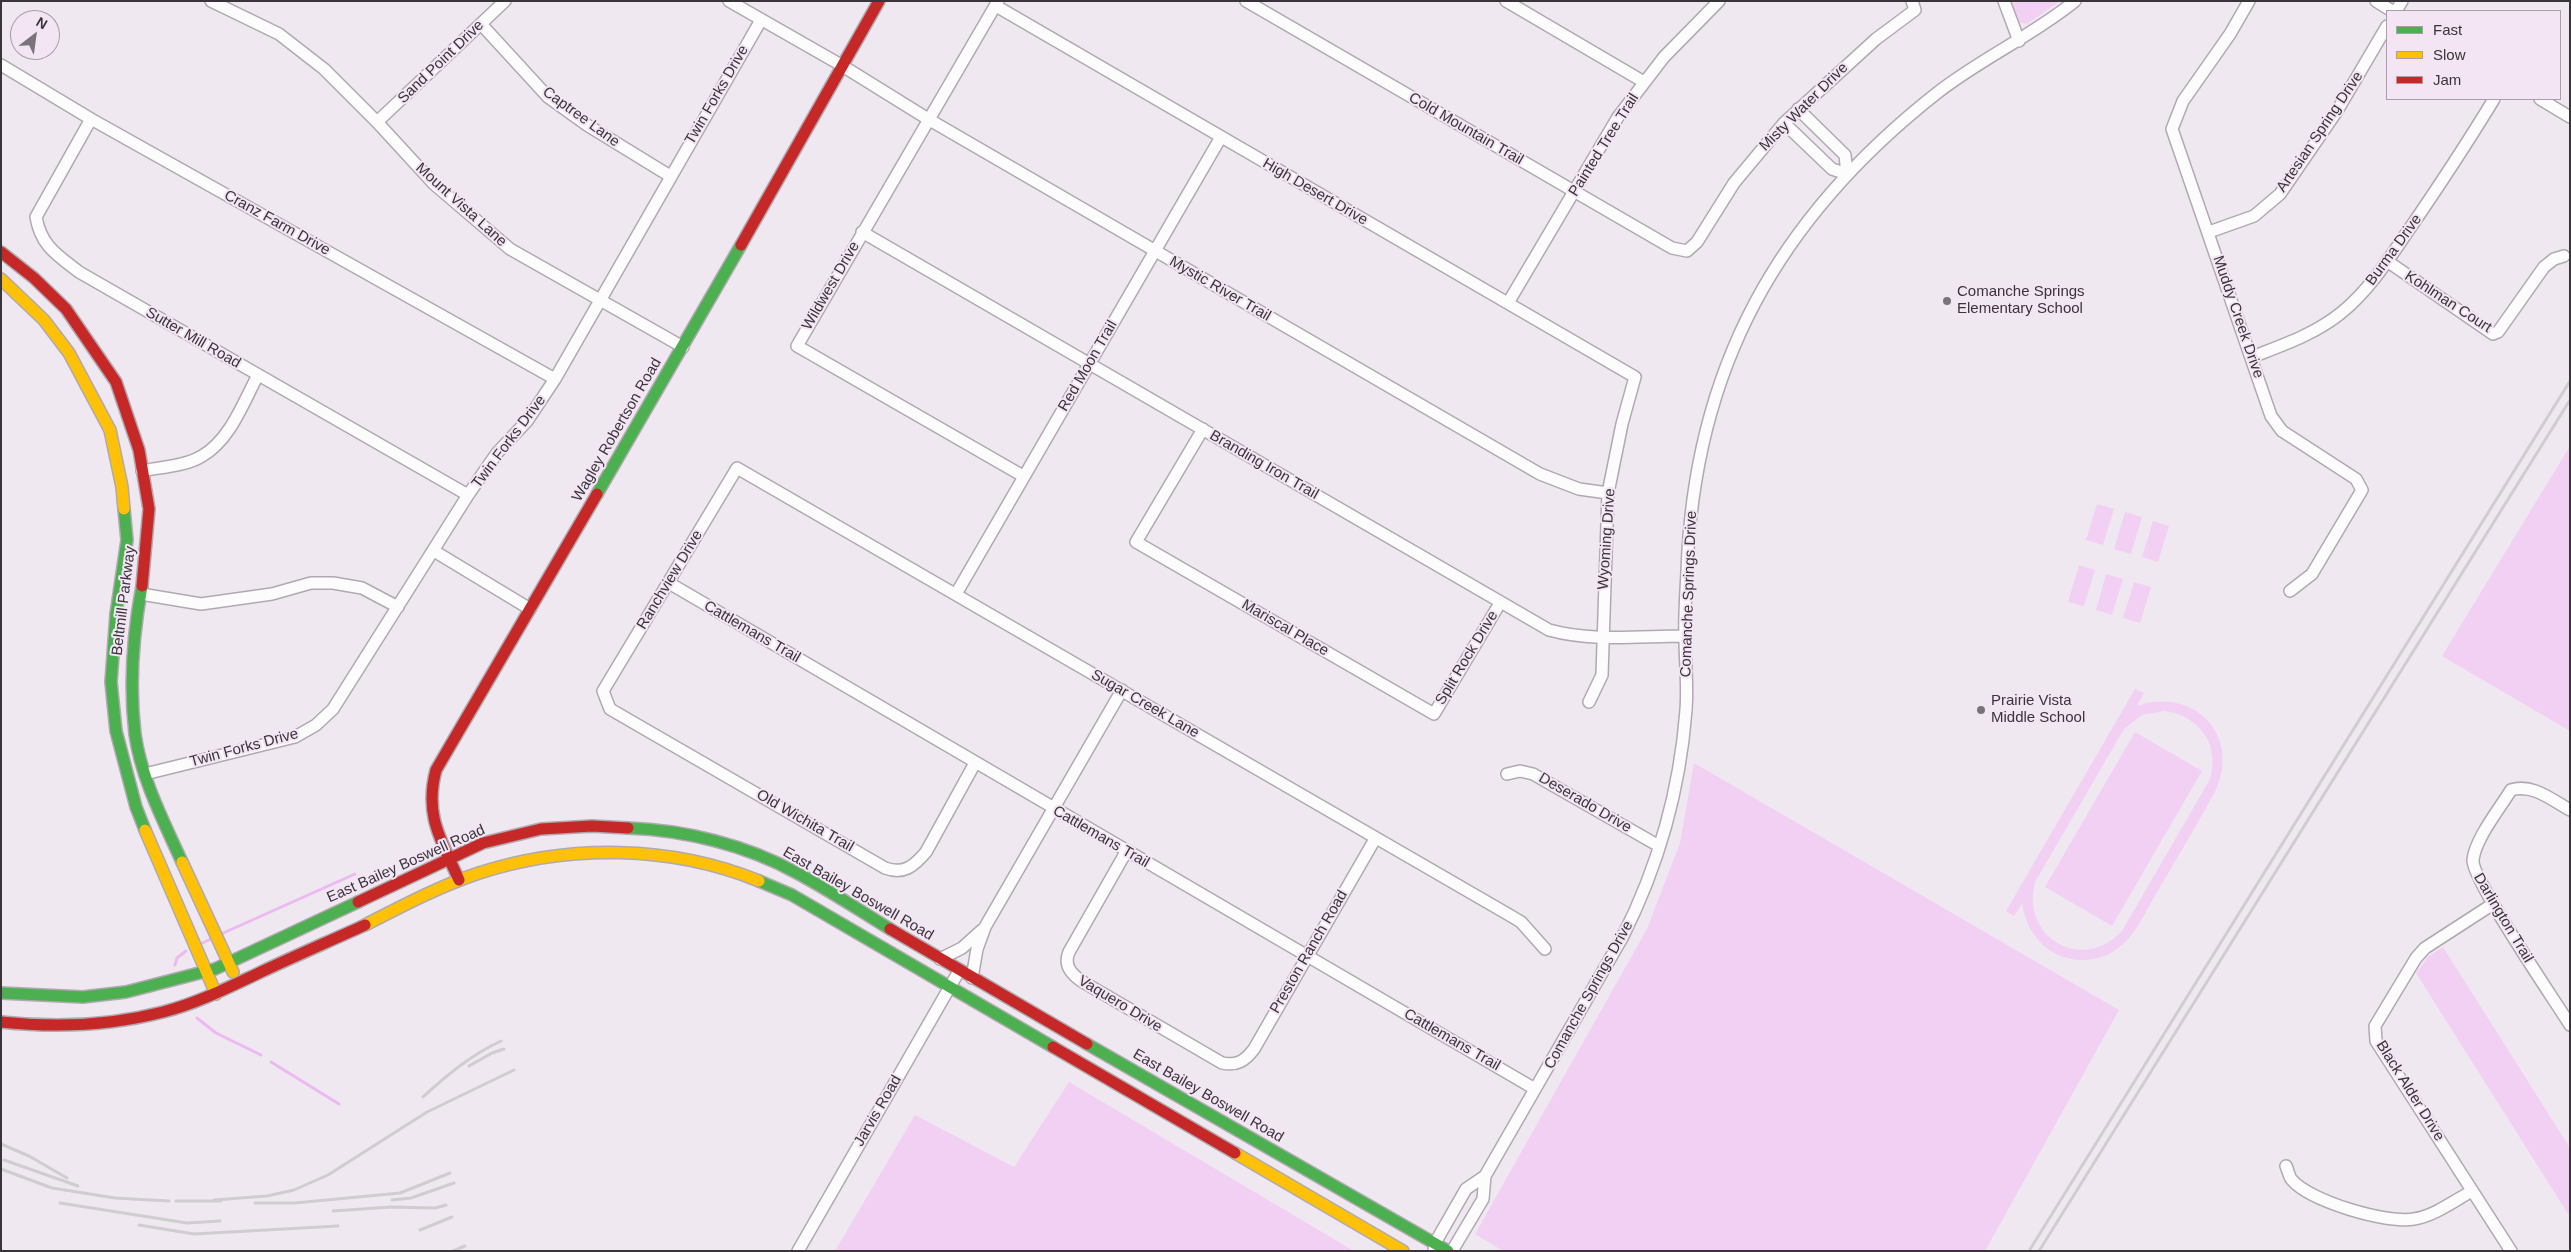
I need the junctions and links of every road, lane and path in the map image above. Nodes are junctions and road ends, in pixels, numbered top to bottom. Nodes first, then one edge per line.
1 (211, 1) edge
2 (505, 1) edge
3 (729, 1) edge
4 (879, 1) edge
5 (1246, 1) edge
6 (1506, 1) edge
7 (1719, 1) edge
8 (1912, 1) edge
9 (2004, 1) edge
10 (2075, 1) edge
11 (2249, 1) edge
12 (2376, 1) edge
13 (997, 3) edge
14 (2392, 10) edge
15 (761, 20) junction
16 (481, 24) junction
17 (2386, 28) edge
18 (2019, 41) junction
19 (1, 65) edge
20 (841, 65) junction
21 (1644, 82) junction
22 (2493, 100) edge
23 (2542, 100) edge
24 (1798, 109) junction
25 (2570, 117) edge
26 (92, 119) junction
27 (928, 119) junction
28 (377, 122) junction
29 (1784, 123) junction
30 (1221, 138) junction
31 (1847, 174) junction
32 (670, 176) junction
33 (1574, 191) junction
34 (862, 232) junction
35 (2209, 232) junction
36 (1688, 251) joint
37 (1, 252) edge
38 (1156, 252) junction
39 (2564, 256) dead end
40 (2387, 261) junction
41 (1, 279) edge
42 (38, 282) junction
43 (22, 298) junction
44 (600, 301) junction
45 (1508, 303) junction
46 (683, 347) junction
47 (2252, 357) junction
48 (1089, 364) junction
49 (258, 375) junction
50 (1636, 377) joint
51 (555, 380) junction
52 (1204, 429) junction
53 (737, 468) joint
54 (142, 471) junction
55 (119, 474) junction
56 (1024, 476) junction
57 (1608, 493) junction
58 (468, 495) junction
59 (434, 551) junction
60 (668, 583) junction
61 (119, 590) junction
62 (2290, 591) dead end
63 (140, 594) junction
64 (956, 594) junction
65 (1500, 603) junction
66 (398, 607) junction
67 (530, 609) junction
68 (1684, 636) junction
69 (1602, 637) junction
70 (1122, 690) junction
71 (603, 691) joint
72 (1589, 702) dead end
73 (1434, 714) joint
74 (976, 763) junction
75 (145, 774) junction
76 (1507, 774) dead end
77 (126, 777) junction
78 (1053, 809) junction
79 (2570, 810) edge
80 (1375, 839) junction
81 (1659, 846) junction
82 (1126, 852) junction
83 (450, 859) junction
84 (459, 880) junction
85 (2493, 904) junction
86 (985, 927) junction
87 (1545, 949) dead end
88 (1307, 956) junction
89 (940, 959) junction
90 (229, 962) junction
91 (959, 971) junction
92 (204, 972) junction
93 (972, 978) junction
94 (238, 982) junction
95 (950, 986) junction
96 (1, 993) edge
97 (216, 994) junction
98 (1, 1022) edge
99 (2570, 1025) edge
100 (1240, 1063) joint
101 (1535, 1089) junction
102 (2286, 1166) dead end
103 (1485, 1176) junction
104 (2472, 1191) junction
105 (1434, 1247) edge
106 (798, 1251) edge
107 (1402, 1251) edge
108 (1448, 1251) edge
109 (1452, 1251) edge
110 (2511, 1251) edge

1 - 28 street, Mount Vista Lane
2 - 16 street, Sand Point Drive
3 - 15 street
4 - 20 main road, Wagley Robertson Road
5 - 33 street, Cold Mountain Trail
6 - 21 street
7 - 21 street, Painted Tree Trail
8 - 24 street, Misty Water Drive
9 - 18 street
10 - 18 street, Comanche Springs Drive
11 - 35 street, Muddy Creek Drive
12 - 14 street
13 - 27 street, Wildwest Drive
13 - 30 street, High Desert Drive
15 - 20 street
15 - 32 street, Twin Forks Drive
16 - 28 street, Sand Point Drive
16 - 32 street, Captree Lane
17 - 35 street, Artesian Spring Drive
18 - 31 street, Comanche Springs Drive
19 - 26 street, Cranz Farm Drive
20 - 27 street, Mystic River Trail
20 - 46 main road, Wagley Robertson Road
21 - 33 street, Painted Tree Trail
22 - 40 street, Burma Drive
23 - 25 street
24 - 29 street, Misty Water Drive
24 - 31 street
26 - 49 street, Sutter Mill Road
26 - 51 street, Cranz Farm Drive
27 - 34 street, Wildwest Drive
27 - 38 street, Mystic River Trail
28 - 44 street, Mount Vista Lane
29 - 31 street
29 - 36 street, Misty Water Drive
30 - 38 street, Red Moon Trail
30 - 45 street, High Desert Drive
31 - 68 street, Comanche Springs Drive
32 - 44 street, Twin Forks Drive
33 - 36 street, Cold Mountain Trail
33 - 45 street, Painted Tree Trail
34 - 48 street, Branding Iron Trail
34 - 56 street, Wildwest Drive
35 - 47 street, Muddy Creek Drive
37 - 42 main road, Beltmill Parkway
38 - 48 street, Red Moon Trail
38 - 57 street, Mystic River Trail
39 - 40 street, Kohlman Court
40 - 47 street, Burma Drive
41 - 43 main road, Beltmill Parkway
42 - 43 main road
42 - 54 main road, Beltmill Parkway
43 - 55 main road, Beltmill Parkway
44 - 46 street, Mount Vista Lane
44 - 51 street, Twin Forks Drive
45 - 50 street, High Desert Drive
46 - 67 main road, Wagley Robertson Road
47 - 62 street, Muddy Creek Drive
48 - 52 street, Branding Iron Trail
48 - 56 street, Red Moon Trail
49 - 54 street
49 - 58 street, Sutter Mill Road
50 - 57 street, Wyoming Drive
51 - 58 street, Twin Forks Drive
52 - 65 street, Branding Iron Trail
52 - 73 street, Mariscal Place
53 - 60 street, Ranchview Drive
53 - 64 street, Sugar Creek Lane
54 - 55 main road
54 - 63 main road, Beltmill Parkway
55 - 61 main road, Beltmill Parkway
56 - 64 street, Red Moon Trail
57 - 69 street, Wyoming Drive
58 - 59 street, Twin Forks Drive
59 - 66 street, Twin Forks Drive
59 - 67 street
60 - 71 street, Ranchview Drive
60 - 74 street, Cattlemans Trail
61 - 63 main road
61 - 77 main road, Beltmill Parkway
63 - 66 street
63 - 75 main road, Beltmill Parkway
64 - 70 street, Sugar Creek Lane
65 - 69 street, Branding Iron Trail
65 - 73 street, Split Rock Drive
66 - 75 street, Twin Forks Drive
67 - 83 main road, Wagley Robertson Road
68 - 69 street, Branding Iron Trail
68 - 81 street, Comanche Springs Drive
69 - 72 street, Wyoming Drive
70 - 78 street
70 - 80 street, Sugar Creek Lane
71 - 74 street, Old Wichita Trail
74 - 78 street, Cattlemans Trail
75 - 77 main road
75 - 90 main road, Beltmill Parkway
76 - 81 street, Deserado Drive
77 - 92 main road, Beltmill Parkway
78 - 82 street, Cattlemans Trail
78 - 86 street
79 - 85 street, Darlington Trail
80 - 87 street, Sugar Creek Lane
80 - 88 street, Preston Ranch Road
81 - 101 street, Comanche Springs Drive
82 - 88 street, Cattlemans Trail
82 - 100 street, Vaquero Drive
83 - 84 main road, Wagley Robertson Road
83 - 89 main road, East Bailey Boswell Road
83 - 90 main road, East Bailey Boswell Road
84 - 94 main road
84 - 95 main road
85 - 99 street, Darlington Trail
85 - 104 street, Black Alder Drive
86 - 89 street
86 - 93 street
88 - 100 street, Preston Ranch Road
88 - 101 street, Cattlemans Trail
89 - 91 main road, East Bailey Boswell Road
90 - 92 main road, East Bailey Boswell Road
90 - 94 main road, Beltmill Parkway
91 - 93 main road, East Bailey Boswell Road
91 - 95 street, Jarvis Road
92 - 96 main road, East Bailey Boswell Road
92 - 97 main road, Beltmill Parkway
93 - 105 main road, East Bailey Boswell Road
94 - 97 main road
95 - 106 street, Jarvis Road
95 - 107 main road
97 - 98 main road
101 - 103 street, Comanche Springs Drive
102 - 104 street
103 - 105 street, Comanche Springs Drive
103 - 109 street, Comanche Springs Drive
104 - 110 street, Black Alder Drive
105 - 108 main road, East Bailey Boswell Road

